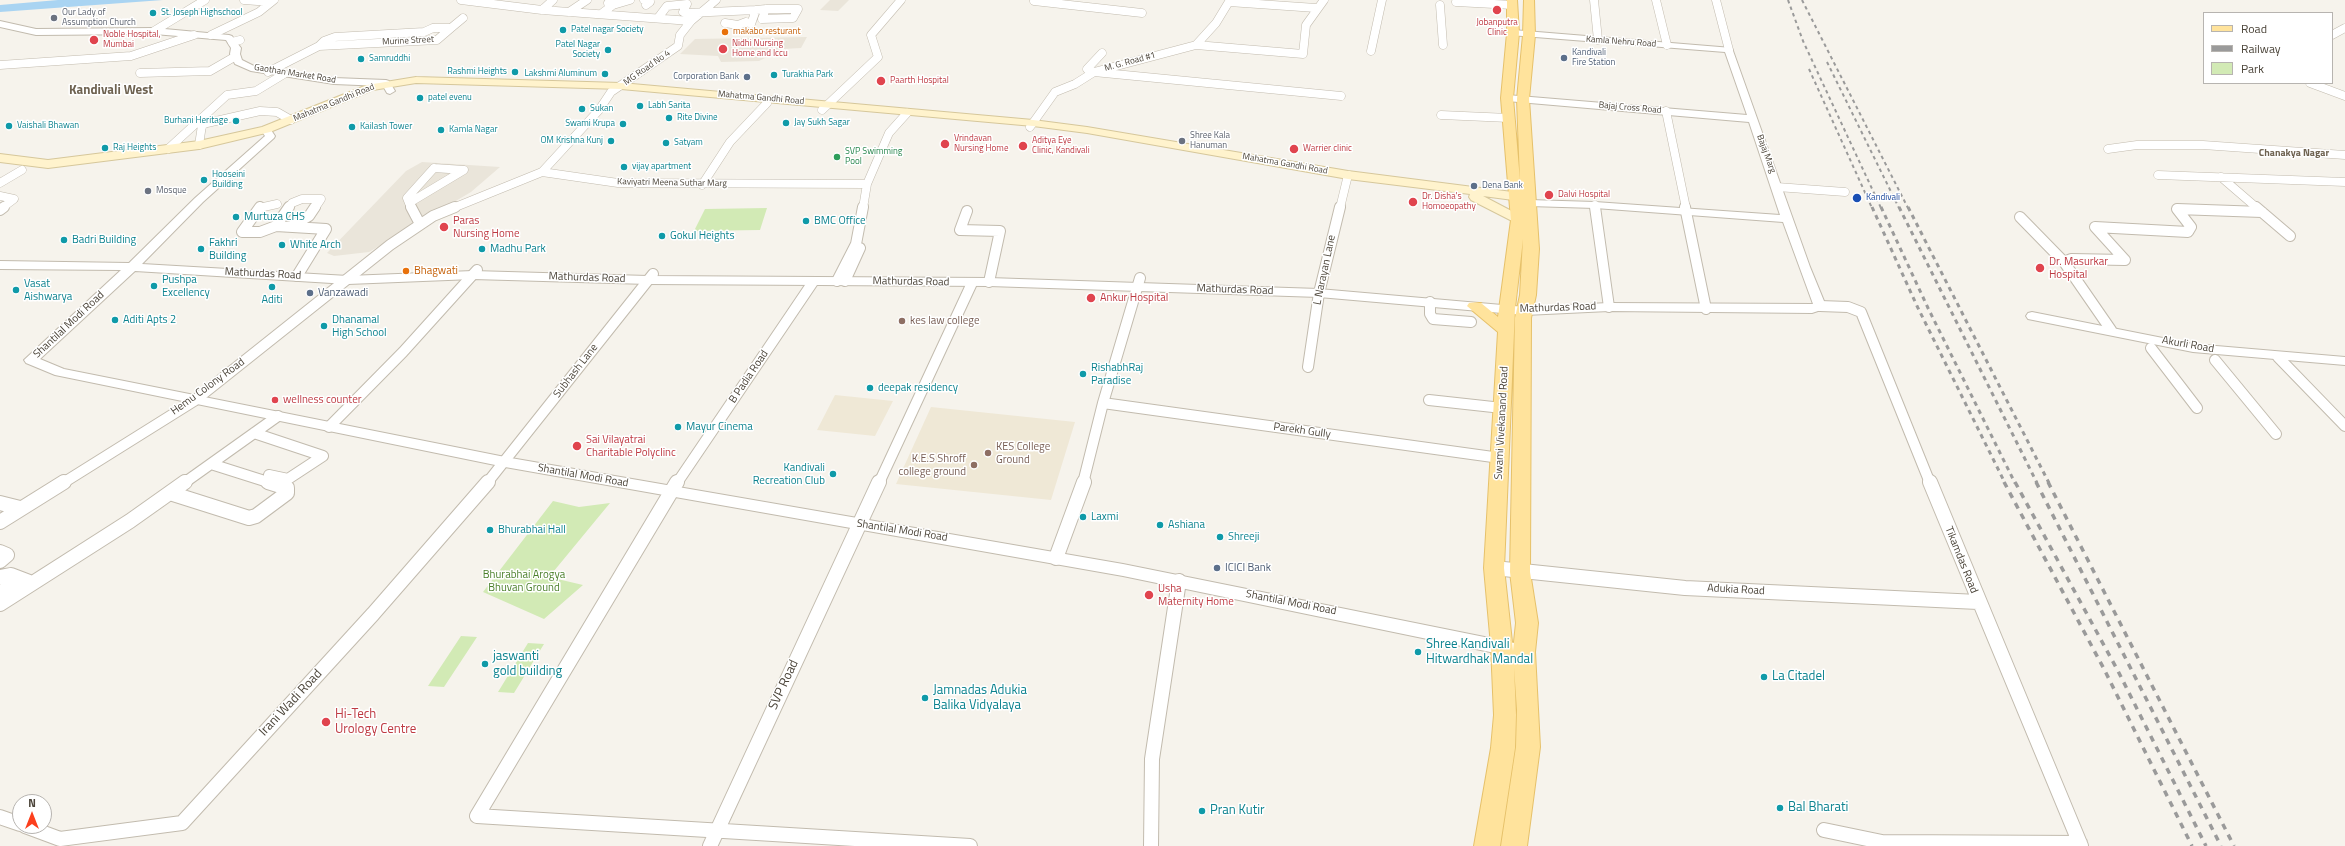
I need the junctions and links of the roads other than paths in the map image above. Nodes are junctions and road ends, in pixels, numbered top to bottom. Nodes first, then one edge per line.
1 (205, 0) edge
2 (244, 0) edge
3 (510, 0) edge
4 (553, 0) edge
5 (588, 0) edge
6 (630, 0) edge
7 (686, 0) edge
8 (716, 0) edge
9 (753, 0) edge
10 (762, 0) edge
11 (901, 0) edge
12 (1324, 0) edge
13 (1382, 0) edge
14 (1529, 0) edge
15 (1594, 0) edge
16 (1656, 0) edge
17 (1716, 0) edge
18 (270, 1) edge
19 (463, 1) edge
20 (662, 1) edge
21 (1034, 1) edge
22 (1229, 1) edge
23 (1455, 1) edge
24 (613, 3) edge
25 (1512, 3) edge
26 (498, 5) junction
27 (1316, 8) junction
28 (542, 10) junction
29 (758, 10) junction
30 (569, 12) junction
31 (1142, 12) dead end
32 (702, 13) junction
33 (601, 14) junction
34 (728, 14) dead end
35 (463, 18) dead end
36 (654, 18) junction
37 (691, 21) junction
38 (725, 23) dead end
39 (749, 23) junction
40 (0, 24) edge
41 (451, 28) junction
42 (2345, 28) edge
43 (154, 31) junction
44 (385, 33) junction
45 (1513, 33) junction
46 (2333, 34) edge
47 (194, 35) junction
48 (211, 35) junction
49 (1529, 35) junction
50 (1598, 40) junction
51 (377, 42) junction
52 (1196, 45) junction
53 (1443, 45) dead end
54 (1667, 45) junction
55 (320, 46) junction
56 (1730, 50) junction
57 (1372, 51) dead end
58 (1102, 52) dead end
59 (236, 56) junction
60 (0, 65) edge
61 (268, 72) junction
62 (1094, 72) junction
63 (140, 73) dead end
64 (284, 74) junction
65 (2313, 84) edge
66 (388, 87) junction
67 (616, 89) junction
68 (1341, 96) dead end
69 (2345, 96) edge
70 (1507, 98) junction
71 (1523, 99) junction
72 (767, 104) junction
73 (824, 106) junction
74 (1666, 111) junction
75 (1441, 115) dead end
76 (908, 117) junction
77 (1508, 118) junction
78 (1753, 119) junction
79 (291, 120) junction
80 (1032, 125) junction
81 (268, 133) junction
82 (199, 145) junction
83 (168, 149) junction
84 (2108, 149) dead end
85 (2345, 155) edge
86 (0, 158) edge
87 (0, 168) edge
88 (22, 170) junction
89 (542, 172) junction
90 (2158, 175) dead end
91 (1347, 177) junction
92 (2221, 177) junction
93 (2345, 182) edge
94 (0, 183) edge
95 (867, 184) junction
96 (702, 185) junction
97 (1777, 187) junction
98 (1845, 192) dead end
99 (1477, 194) junction
100 (0, 196) edge
101 (1520, 196) junction
102 (409, 203) junction
103 (277, 204) dead end
104 (1595, 205) junction
105 (0, 210) edge
106 (966, 210) dead end
107 (1686, 211) junction
108 (2262, 212) junction
109 (2020, 217) dead end
110 (1789, 219) junction
111 (1518, 220) junction
112 (420, 224) junction
113 (276, 226) junction
114 (292, 226) junction
115 (2290, 236) dead end
116 (0, 260) edge
117 (2064, 262) junction
118 (135, 264) junction
119 (0, 265) edge
120 (299, 273) junction
121 (475, 273) junction
122 (844, 276) junction
123 (351, 277) junction
124 (650, 277) junction
125 (990, 278) junction
126 (813, 282) junction
127 (1139, 282) junction
128 (972, 283) junction
129 (1320, 290) junction
130 (1430, 302) junction
131 (1475, 306) junction
132 (1507, 306) junction
133 (1820, 306) junction
134 (1609, 307) junction
135 (1525, 308) junction
136 (1706, 309) junction
137 (1471, 322) dead end
138 (2111, 330) junction
139 (1506, 331) junction
140 (2151, 348) junction
141 (2278, 356) junction
142 (2215, 360) junction
143 (2345, 361) edge
144 (1308, 367) dead end
145 (2288, 367) junction
146 (2345, 370) edge
147 (1429, 400) dead end
148 (194, 401) junction
149 (1103, 403) junction
150 (1502, 408) junction
151 (2197, 408) dead end
152 (278, 416) junction
153 (329, 426) junction
154 (2345, 426) edge
155 (258, 434) junction
156 (2276, 434) dead end
157 (1500, 458) junction
158 (218, 462) junction
159 (505, 462) junction
160 (670, 491) junction
161 (172, 494) junction
162 (0, 502) edge
163 (20, 508) junction
164 (0, 522) edge
165 (860, 525) junction
166 (0, 552) edge
167 (1056, 558) junction
168 (0, 561) edge
169 (1494, 568) junction
170 (1520, 572) junction
171 (0, 577) edge
172 (26, 581) junction
173 (1179, 582) junction
174 (0, 593) edge
175 (1978, 602) junction
176 (0, 604) edge
177 (1502, 646) junction
178 (1524, 652) junction
179 (0, 817) edge
180 (12, 821) edge
181 (1824, 830) dead end
182 (47, 834) edge
183 (712, 839) edge
184 (2081, 845) edge
185 (970, 846) edge
186 (1151, 846) edge
187 (1487, 846) edge
188 (1514, 846) edge

1 - 43 street
2 - 18 street
3 - 26 street
4 - 28 street
5 - 30 street
6 - 24 street
7 - 20 street
8 - 32 street, MG Road No 4
9 - 29 street
10 - 29 street
11 - 73 street
12 - 27 street
13 - 57 street
14 - 49 main road, Swami Vivekanand Road
15 - 50 street
16 - 54 street
17 - 56 street, Bajaj Marg
18 - 48 street
19 - 26 street
20 - 36 street
21 - 31 street
22 - 27 street
22 - 52 street
23 - 25 street
23 - 53 street
24 - 33 street
25 - 45 main road, Swami Vivekanand Road
26 - 28 street
27 - 52 street
28 - 30 street
29 - 32 street
29 - 39 street
30 - 33 street
32 - 36 street
32 - 37 street, MG Road No 4
33 - 36 street
34 - 39 street
35 - 41 street
36 - 37 street
37 - 67 street, MG Road No 4
38 - 39 street
40 - 43 street
41 - 44 street, Murine Street
41 - 51 street, Murine Street
42 - 46 street
43 - 47 street
44 - 51 street
44 - 55 street, Murine Street
45 - 49 street, Kamla Nehru Road
45 - 70 main road, Swami Vivekanand Road
47 - 48 street
47 - 60 street
48 - 59 street
49 - 50 street, Kamla Nehru Road
49 - 71 main road, Swami Vivekanand Road
50 - 54 street, Kamla Nehru Road
51 - 55 street, Murine Street
52 - 62 street, M. G. Road #1
54 - 56 street, Kamla Nehru Road
55 - 61 street, Murine Street
56 - 78 street, Bajaj Marg
58 - 62 street
59 - 61 street, Gaothan Market Road
59 - 63 street
61 - 64 street, Gaothan Market Road
62 - 68 street
62 - 80 street, M. G. Road #1
64 - 66 street, Gaothan Market Road
64 - 83 street
65 - 69 street
66 - 67 main road, Mahatma Gandhi Road
66 - 79 main road, Mahatma Gandhi Road
66 - 81 main road, Mahatma Gandhi Road
67 - 72 main road, Mahatma Gandhi Road
67 - 73 main road, Mahatma Gandhi Road
67 - 89 street
70 - 71 street, Bajaj Cross Road
70 - 77 main road, Swami Vivekanand Road
71 - 74 street, Bajaj Cross Road
71 - 101 main road, Swami Vivekanand Road
72 - 73 main road, Mahatma Gandhi Road
72 - 96 street
73 - 76 main road, Mahatma Gandhi Road
74 - 78 street, Bajaj Cross Road
74 - 107 street
75 - 77 street
76 - 80 main road, Mahatma Gandhi Road
76 - 95 street
76 - 122 street
77 - 101 main road, Swami Vivekanand Road
78 - 97 street, Bajaj Marg
79 - 81 main road, Mahatma Gandhi Road
79 - 82 street
80 - 91 main road, Mahatma Gandhi Road
81 - 82 main road, Mahatma Gandhi Road
81 - 88 main road, Mahatma Gandhi Road
81 - 118 street, Shantilal Modi Road
82 - 83 main road, Mahatma Gandhi Road
83 - 86 main road, Mahatma Gandhi Road
84 - 85 street
87 - 88 main road, Mahatma Gandhi Road
88 - 94 street
89 - 96 street, Kaviyatri Meena Suthar Marg
89 - 112 street, Hemu Colony Road
90 - 92 street
91 - 99 main road, Mahatma Gandhi Road
91 - 129 street, L Narayan Lane
92 - 93 street
92 - 108 street
95 - 96 street, Kaviyatri Meena Suthar Marg
95 - 122 street
97 - 98 street
97 - 110 street, Bajaj Marg
99 - 101 main road, Mahatma Gandhi Road
99 - 101 main road
99 - 111 main road
100 - 105 street
101 - 104 street
101 - 111 main road, Swami Vivekanand Road
101 - 135 main road, Swami Vivekanand Road
102 - 102 street
102 - 112 street
103 - 113 street
104 - 107 street
104 - 134 street
106 - 125 street
107 - 110 street
107 - 136 street
108 - 115 street
108 - 117 street
109 - 117 street
110 - 133 street, Bajaj Marg
111 - 132 main road, Swami Vivekanand Road
112 - 123 street, Hemu Colony Road
113 - 114 street
113 - 114 street
114 - 120 street
116 - 118 street
117 - 138 street
118 - 119 street, Mathurdas Road
118 - 120 street, Mathurdas Road
118 - 148 street, Shantilal Modi Road
120 - 123 street, Mathurdas Road
121 - 123 street, Mathurdas Road
121 - 124 street, Mathurdas Road
121 - 153 street
122 - 124 street
122 - 125 street
122 - 126 street, Mathurdas Road
122 - 128 street, Mathurdas Road
123 - 148 street, Hemu Colony Road
124 - 126 street, Mathurdas Road
124 - 159 street, Subhash Lane
125 - 127 street, Mathurdas Road
125 - 128 street, Mathurdas Road
126 - 160 street, B Padia Road
127 - 129 street, Mathurdas Road
127 - 149 street
128 - 165 street, SVP Road
129 - 130 street, Mathurdas Road
129 - 132 street
129 - 144 street, L Narayan Lane
130 - 131 street, Mathurdas Road
130 - 137 street
131 - 132 street, Mathurdas Road
131 - 139 main road
132 - 135 street, Mathurdas Road
132 - 139 main road, Swami Vivekanand Road
133 - 136 street, Mathurdas Road
133 - 175 street, Tikamdas Road
134 - 135 street, Mathurdas Road
134 - 136 street, Mathurdas Road
135 - 170 main road, Swami Vivekanand Road
138 - 140 street, Akurli Road
138 - 141 street, Akurli Road
139 - 150 main road, Swami Vivekanand Road
140 - 142 street, Akurli Road
140 - 151 street
141 - 143 street, Akurli Road
141 - 145 street
142 - 145 street, Akurli Road
142 - 156 street
145 - 146 street, Akurli Road
145 - 154 street
147 - 150 street
148 - 152 street, Shantilal Modi Road
148 - 163 street, Hemu Colony Road
149 - 157 street, Parekh Gully
149 - 167 street
150 - 157 main road, Swami Vivekanand Road
152 - 153 street, Shantilal Modi Road
152 - 155 street
153 - 159 street, Shantilal Modi Road
155 - 158 street
155 - 158 street
157 - 169 main road, Swami Vivekanand Road
158 - 161 street
158 - 161 street
159 - 160 street, Shantilal Modi Road
159 - 182 street, Irani Wadi Road
160 - 165 street, Shantilal Modi Road
160 - 183 street, B Padia Road
161 - 172 street
162 - 163 street
163 - 164 street, Hemu Colony Road
165 - 167 street, Shantilal Modi Road
165 - 183 street, SVP Road
166 - 168 street
167 - 173 street, Shantilal Modi Road
169 - 170 street, Adukia Road
169 - 177 main road, Swami Vivekanand Road
170 - 175 street, Adukia Road
170 - 178 main road, Swami Vivekanand Road
171 - 172 street
172 - 174 street
172 - 176 street
173 - 177 street, Shantilal Modi Road
173 - 186 street
175 - 184 street, Tikamdas Road
177 - 178 street, Shantilal Modi Road
177 - 187 main road, Swami Vivekanand Road
178 - 188 main road, Swami Vivekanand Road
179 - 180 street
181 - 184 street
183 - 185 street

